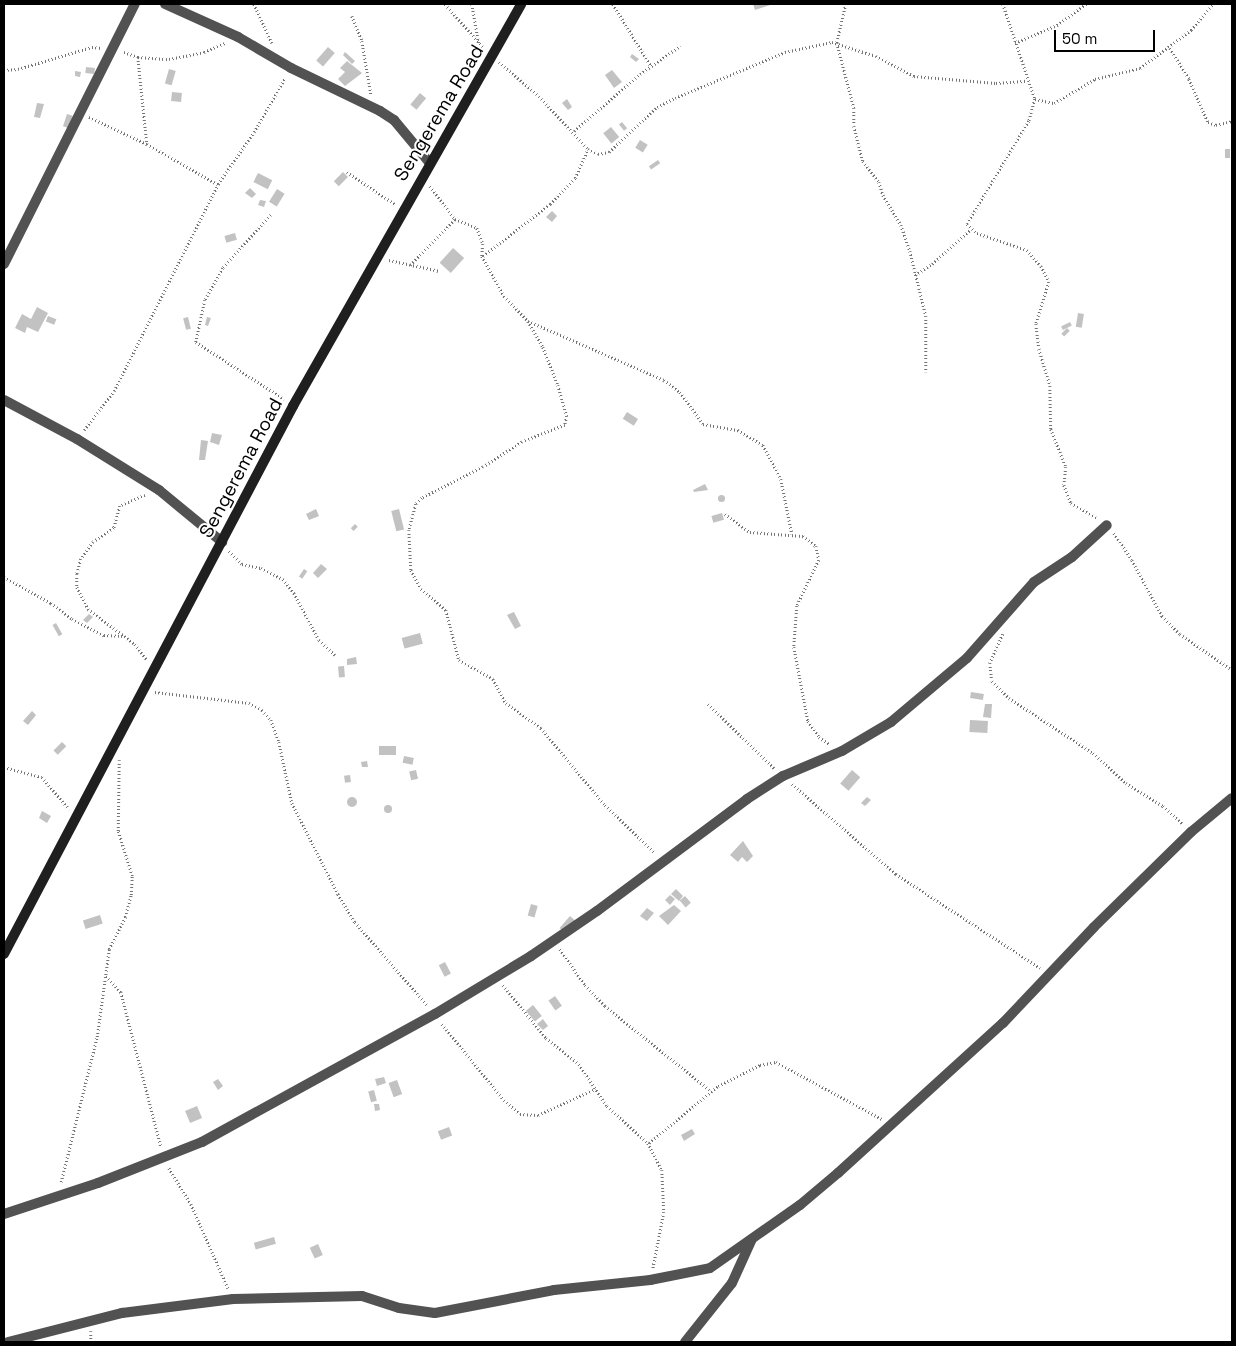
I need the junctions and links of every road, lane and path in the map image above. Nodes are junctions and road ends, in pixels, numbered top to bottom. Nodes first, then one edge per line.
1 (135, 4) edge
2 (165, 4) edge
3 (254, 4) edge
4 (446, 4) edge
5 (472, 4) edge
6 (521, 4) edge
7 (613, 4) edge
8 (846, 4) edge
9 (1002, 4) edge
10 (1086, 4) edge
11 (1213, 4) edge
12 (352, 16) dead end
13 (238, 37) junction
14 (837, 43) junction
15 (1015, 43) junction
16 (480, 44) junction
17 (680, 46) dead end
18 (114, 48) junction
19 (1170, 48) junction
20 (138, 56) junction
21 (493, 56) junction
22 (281, 61) junction
23 (651, 66) junction
24 (290, 68) junction
25 (4, 70) edge
26 (1027, 81) junction
27 (1035, 100) junction
28 (371, 106) junction
29 (81, 114) junction
30 (1232, 121) edge
31 (574, 131) junction
32 (147, 144) junction
33 (588, 149) junction
34 (429, 162) junction
35 (347, 172) dead end
36 (422, 176) junction
37 (218, 184) junction
38 (403, 209) junction
39 (271, 215) dead end
40 (455, 219) junction
41 (970, 230) junction
42 (376, 256) junction
43 (482, 256) junction
44 (4, 264) edge
45 (410, 265) junction
46 (440, 271) dead end
47 (914, 275) junction
48 (528, 321) junction
49 (926, 372) dead end
50 (4, 400) edge
51 (293, 406) junction
52 (78, 439) junction
53 (159, 490) junction
54 (725, 514) dead end
55 (1107, 525) junction
56 (792, 534) junction
57 (222, 542) junction
58 (4, 577) edge
59 (1005, 616) junction
60 (125, 637) junction
61 (335, 655) dead end
62 (153, 667) junction
63 (1232, 670) edge
64 (141, 691) junction
65 (708, 704) dead end
66 (117, 742) junction
67 (842, 751) junction
68 (4, 767) edge
69 (783, 776) junction
70 (1232, 798) edge
71 (76, 820) junction
72 (1191, 832) junction
73 (663, 860) junction
74 (554, 940) junction
75 (4, 954) edge
76 (1048, 973) junction
77 (106, 976) junction
78 (496, 976) junction
79 (435, 1014) junction
80 (595, 1089) junction
81 (711, 1091) junction
82 (890, 1124) junction
83 (648, 1143) junction
84 (164, 1158) junction
85 (59, 1197) junction
86 (4, 1214) edge
87 (752, 1240) junction
88 (650, 1280) junction
89 (233, 1299) junction
90 (8, 1342) edge
91 (685, 1342) edge

1 - 18 street
2 - 13 street
3 - 22 path
4 - 16 path
5 - 16 path
6 - 21 main road, Sengerema Road
7 - 23 path
8 - 14 path
9 - 15 path
10 - 15 path
11 - 19 path
12 - 28 path
13 - 20 path
13 - 22 street
14 - 26 path
14 - 33 path
14 - 47 path
15 - 26 path
16 - 21 path
17 - 23 path
18 - 20 path
18 - 25 path
18 - 29 street
19 - 27 path
19 - 30 path
20 - 32 path
21 - 31 path
21 - 34 main road, Sengerema Road
22 - 24 street
23 - 31 path
24 - 28 street
24 - 37 path
26 - 27 path
27 - 41 path
28 - 34 street
29 - 32 path
29 - 44 street
31 - 33 path
32 - 37 path
33 - 43 path
34 - 36 main road, Sengerema Road
35 - 38 path
36 - 38 main road, Sengerema Road
36 - 40 path
37 - 52 path
38 - 42 main road, Sengerema Road
39 - 51 path
40 - 43 path
40 - 45 path
41 - 47 path
41 - 55 path
42 - 45 path
42 - 51 main road, Sengerema Road
43 - 48 path
45 - 46 path
47 - 49 path
48 - 56 path
48 - 73 path
50 - 52 street
51 - 57 main road, Sengerema Road
52 - 53 street
53 - 57 street
53 - 60 path
54 - 56 path
55 - 59 street
55 - 63 path
56 - 67 path
57 - 61 path
57 - 62 main road, Sengerema Road
58 - 60 path
59 - 67 street
59 - 72 path
60 - 62 path
62 - 64 main road, Sengerema Road
64 - 66 main road, Sengerema Road
64 - 79 path
65 - 69 path
66 - 71 main road, Sengerema Road
66 - 77 path
67 - 69 street
68 - 71 path
69 - 73 street
69 - 76 path
70 - 72 street
71 - 75 main road, Sengerema Road
72 - 76 street
73 - 74 street
74 - 78 street
74 - 81 path
76 - 82 street
77 - 84 path
77 - 85 path
78 - 79 street
78 - 80 path
79 - 80 path
79 - 84 street
80 - 83 path
81 - 82 path
81 - 83 path
82 - 87 street
83 - 88 path
84 - 85 street
84 - 89 path
85 - 86 street
87 - 88 street
87 - 91 street
88 - 89 street
89 - 90 street

